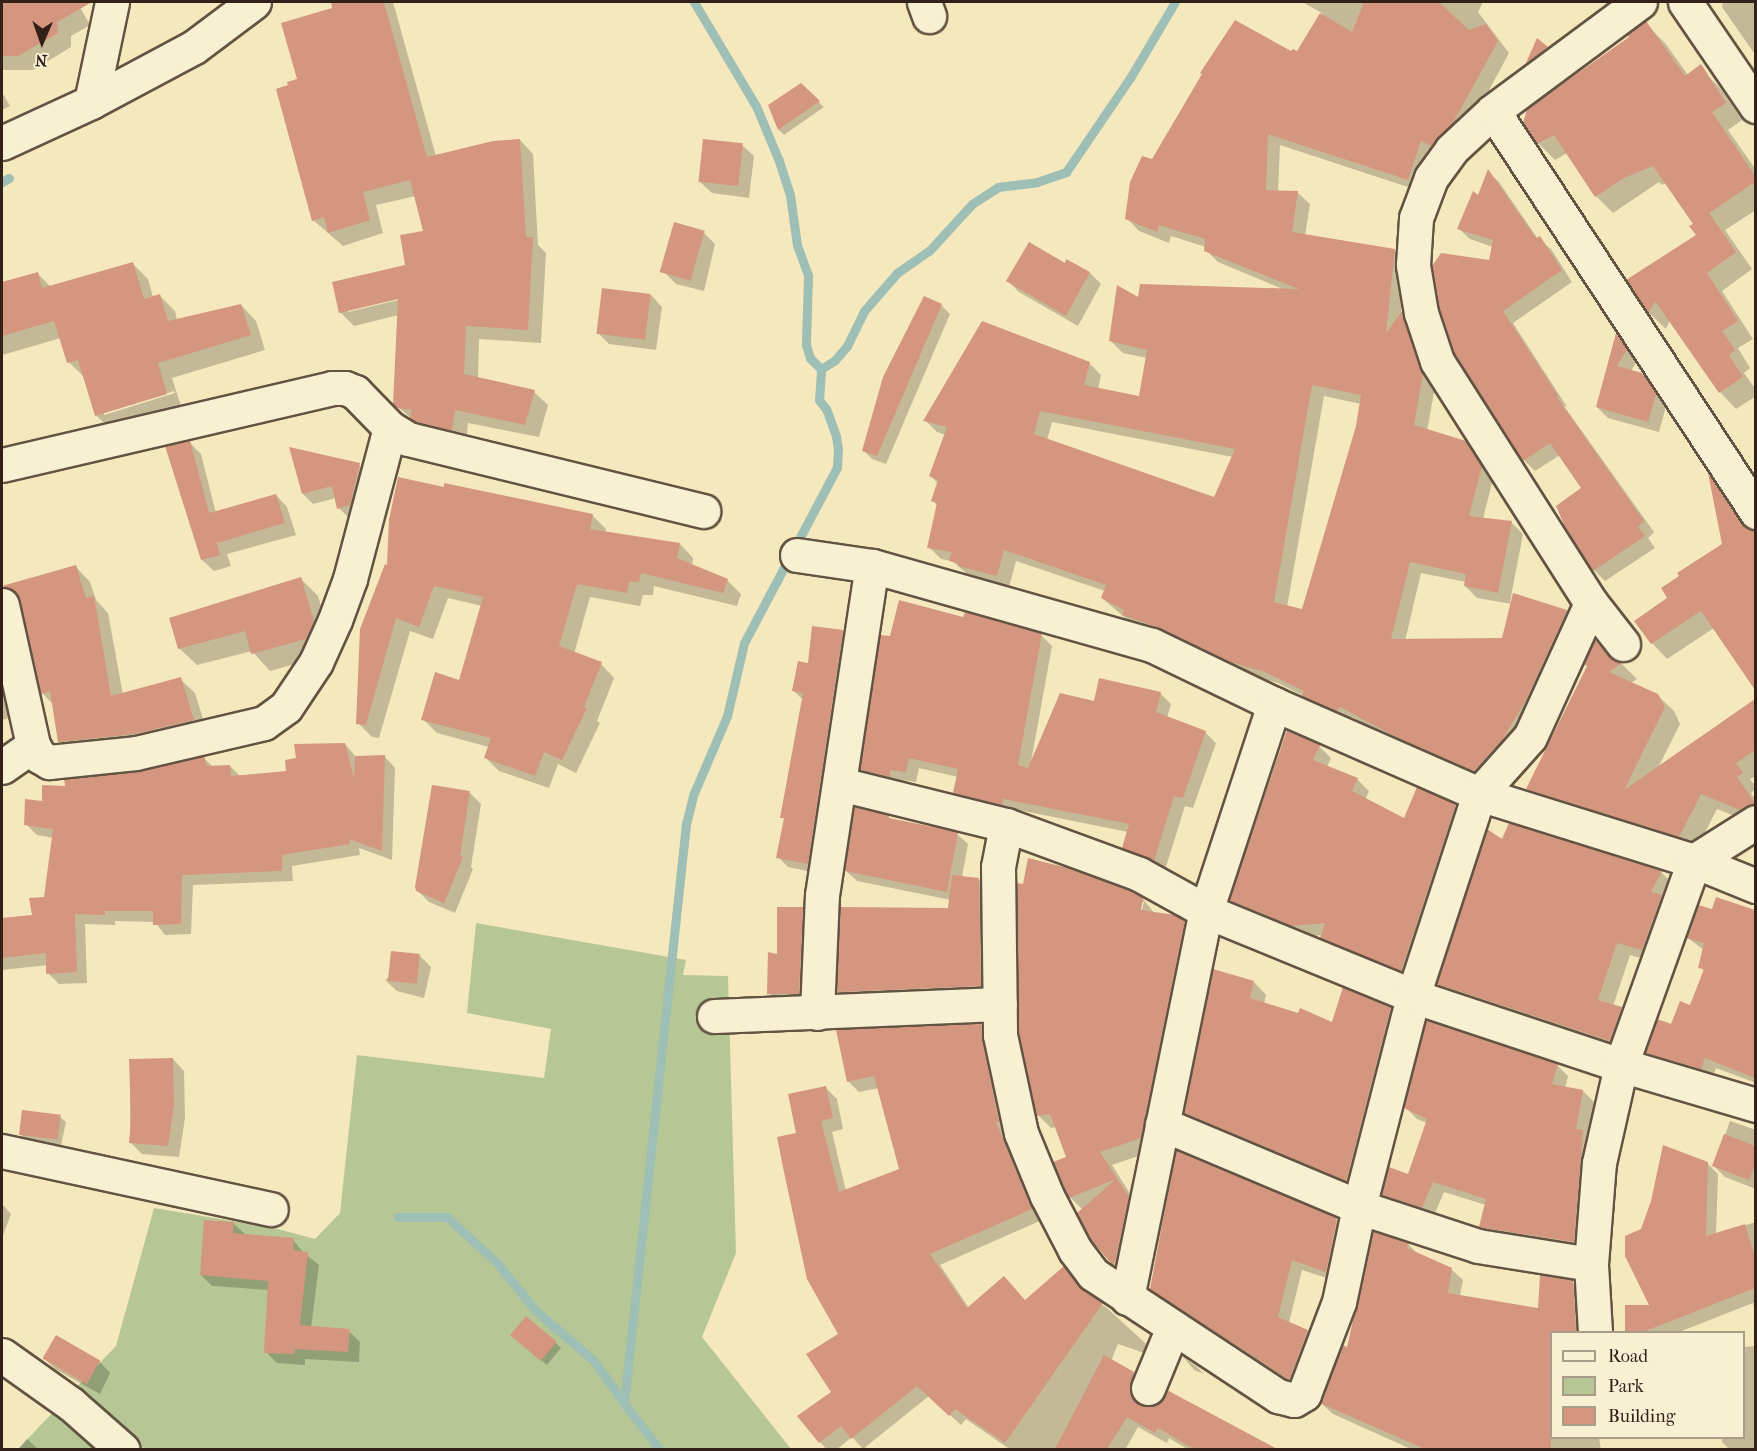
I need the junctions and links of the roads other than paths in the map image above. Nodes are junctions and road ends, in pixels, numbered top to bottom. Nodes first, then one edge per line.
1 (112, 2) edge
2 (254, 2) edge
3 (1640, 2) edge
4 (1685, 2) edge
5 (91, 102) junction
6 (1755, 106) edge
7 (1493, 111) junction
8 (2, 143) edge
9 (390, 428) junction
10 (2, 465) edge
11 (703, 511) dead end
12 (1755, 512) edge
13 (797, 555) dead end
14 (872, 566) junction
15 (1591, 603) junction
16 (2, 605) edge
17 (1623, 644) dead end
18 (1274, 704) junction
19 (33, 745) junction
20 (2, 767) edge
21 (840, 784) junction
22 (1479, 794) junction
23 (1755, 822) edge
24 (1006, 825) junction
25 (1694, 861) junction
26 (1755, 886) edge
27 (1206, 912) junction
28 (1413, 996) junction
29 (1000, 1004) junction
30 (817, 1013) junction
31 (714, 1016) dead end
32 (1621, 1065) junction
33 (1755, 1105) edge
34 (1162, 1124) junction
35 (2, 1151) edge
36 (1359, 1207) junction
37 (271, 1209) dead end
38 (1591, 1264) junction
39 (1127, 1298) junction
40 (1173, 1327) junction
41 (1595, 1331) edge
42 (2, 1355) edge
43 (1148, 1388) dead end
44 (123, 1449) edge

1 - 5 street
2 - 5 street
3 - 7 street
4 - 6 street
5 - 8 street
7 - 12 street
7 - 15 street
9 - 10 street
9 - 11 street
9 - 19 street
13 - 14 street
14 - 18 street
14 - 21 street
15 - 17 street
15 - 22 street
16 - 19 street
18 - 22 street
18 - 27 street
19 - 20 street
21 - 24 street
21 - 30 street
22 - 25 street
22 - 28 street
23 - 25 street
24 - 27 street
24 - 29 street
25 - 26 street
25 - 32 street
27 - 28 street
27 - 34 street
28 - 32 street
28 - 36 street
29 - 30 street
29 - 39 street
30 - 31 street
32 - 33 street
32 - 38 street
34 - 36 street
34 - 39 street
35 - 37 street
36 - 38 street
36 - 40 street
38 - 41 street
39 - 40 street
40 - 43 street
42 - 44 street

